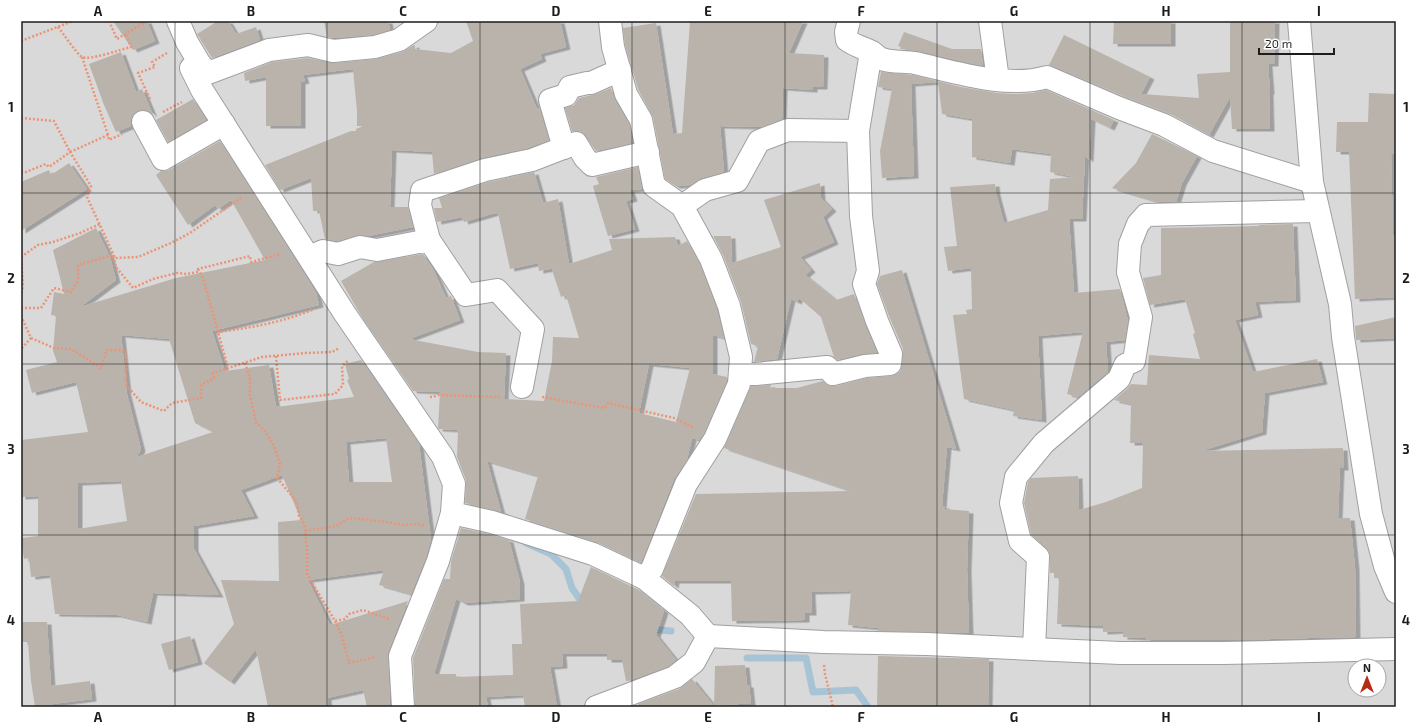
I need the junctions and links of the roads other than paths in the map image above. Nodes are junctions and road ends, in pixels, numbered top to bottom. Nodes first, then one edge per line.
1 (178, 21) edge
2 (426, 21) edge
3 (610, 21) edge
4 (849, 21) edge
5 (990, 21) edge
6 (1299, 21) edge
7 (871, 52) junction
8 (200, 64) junction
9 (620, 70) junction
10 (998, 80) junction
11 (150, 118) road end
12 (224, 124) junction
13 (858, 131) junction
14 (564, 148) junction
15 (648, 152) junction
16 (1312, 182) junction
17 (682, 206) junction
18 (1318, 211) junction
19 (430, 240) junction
20 (311, 252) junction
21 (740, 374) junction
22 (522, 387) road end
23 (449, 523) junction
24 (644, 578) junction
25 (1396, 592) edge
26 (708, 636) junction
27 (1034, 649) junction
28 (1396, 649) edge
29 (403, 707) edge
30 (596, 707) edge

1 - 8 street
2 - 8 street
3 - 9 street
4 - 7 street
5 - 10 street
6 - 16 street
7 - 10 street
7 - 13 street
8 - 12 street
9 - 14 street
9 - 15 street
10 - 16 street
11 - 12 street
12 - 20 street
13 - 17 street
13 - 21 street
14 - 15 street
14 - 19 street
15 - 17 street
16 - 18 street
17 - 21 street
18 - 25 street
18 - 27 street
19 - 20 street
19 - 22 street
20 - 23 street
21 - 24 street
23 - 24 street
23 - 29 street
24 - 26 street
26 - 27 street
26 - 30 street
27 - 28 street

